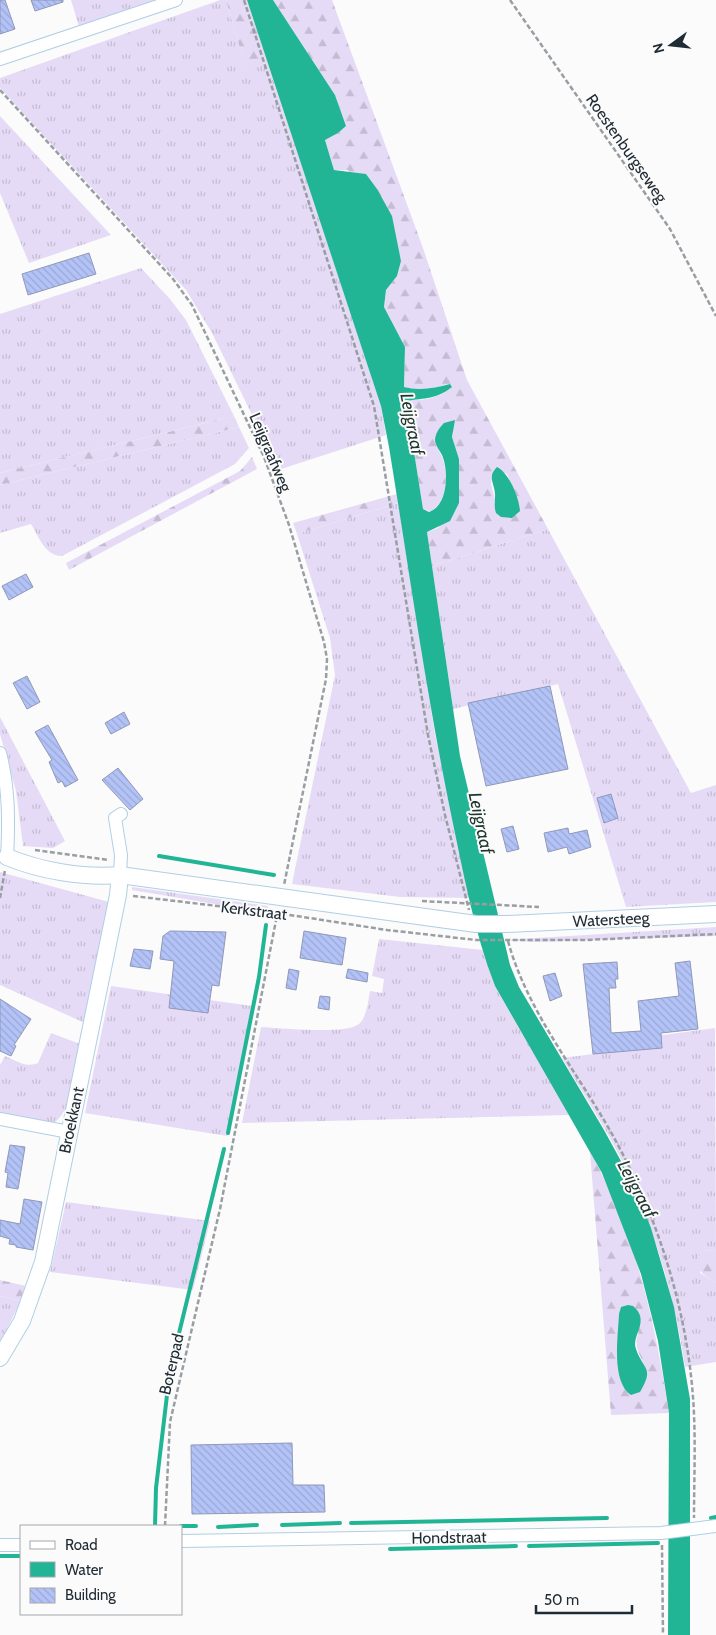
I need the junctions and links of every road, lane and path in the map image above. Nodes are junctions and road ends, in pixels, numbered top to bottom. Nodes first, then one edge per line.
1 (176, 0) edge
2 (244, 0) edge
3 (510, 0) edge
4 (0, 59) edge
5 (0, 90) edge
6 (716, 316) edge
7 (0, 753) edge
8 (121, 814) dead end
9 (29, 850) dead end
10 (3, 857) edge
11 (121, 869) junction
12 (118, 895) junction
13 (281, 896) junction
14 (0, 898) edge
15 (468, 903) junction
16 (500, 904) dead end
17 (277, 913) junction
18 (716, 914) edge
19 (474, 923) junction
20 (506, 924) joint
21 (716, 934) edge
22 (476, 940) junction
23 (508, 941) junction
24 (0, 1119) edge
25 (69, 1132) junction
26 (0, 1358) edge
27 (165, 1525) edge
28 (716, 1526) edge
29 (694, 1529) junction
30 (664, 1533) junction
31 (182, 1541) edge
32 (0, 1545) edge
33 (20, 1545) edge
34 (663, 1635) edge

1 - 4 street
2 - 15 path
3 - 6 path, Roestenburgseweg
5 - 13 path, Leijgraafweg
7 - 10 street
8 - 11 street
9 - 11 path
10 - 11 street, Kerkstraat
10 - 14 path
11 - 12 street, Broekkant
11 - 13 street, Kerkstraat
12 - 17 path, Kerkstraat
12 - 25 street, Broekkant
13 - 17 path, Leijgraafweg
13 - 19 street, Kerkstraat
15 - 16 path
15 - 19 path
17 - 22 path, Kerkstraat
17 - 27 path, Boterpad
18 - 20 street, Watersteeg
19 - 20 street, Kerkstraat
19 - 22 path
21 - 23 path, Watersteeg
22 - 23 path, Kerkstraat
23 - 29 path
24 - 25 street
25 - 26 street, Broekkant
28 - 29 street, Hondstraat
29 - 30 street, Hondstraat
30 - 31 street, Hondstraat
30 - 34 path
32 - 33 street

